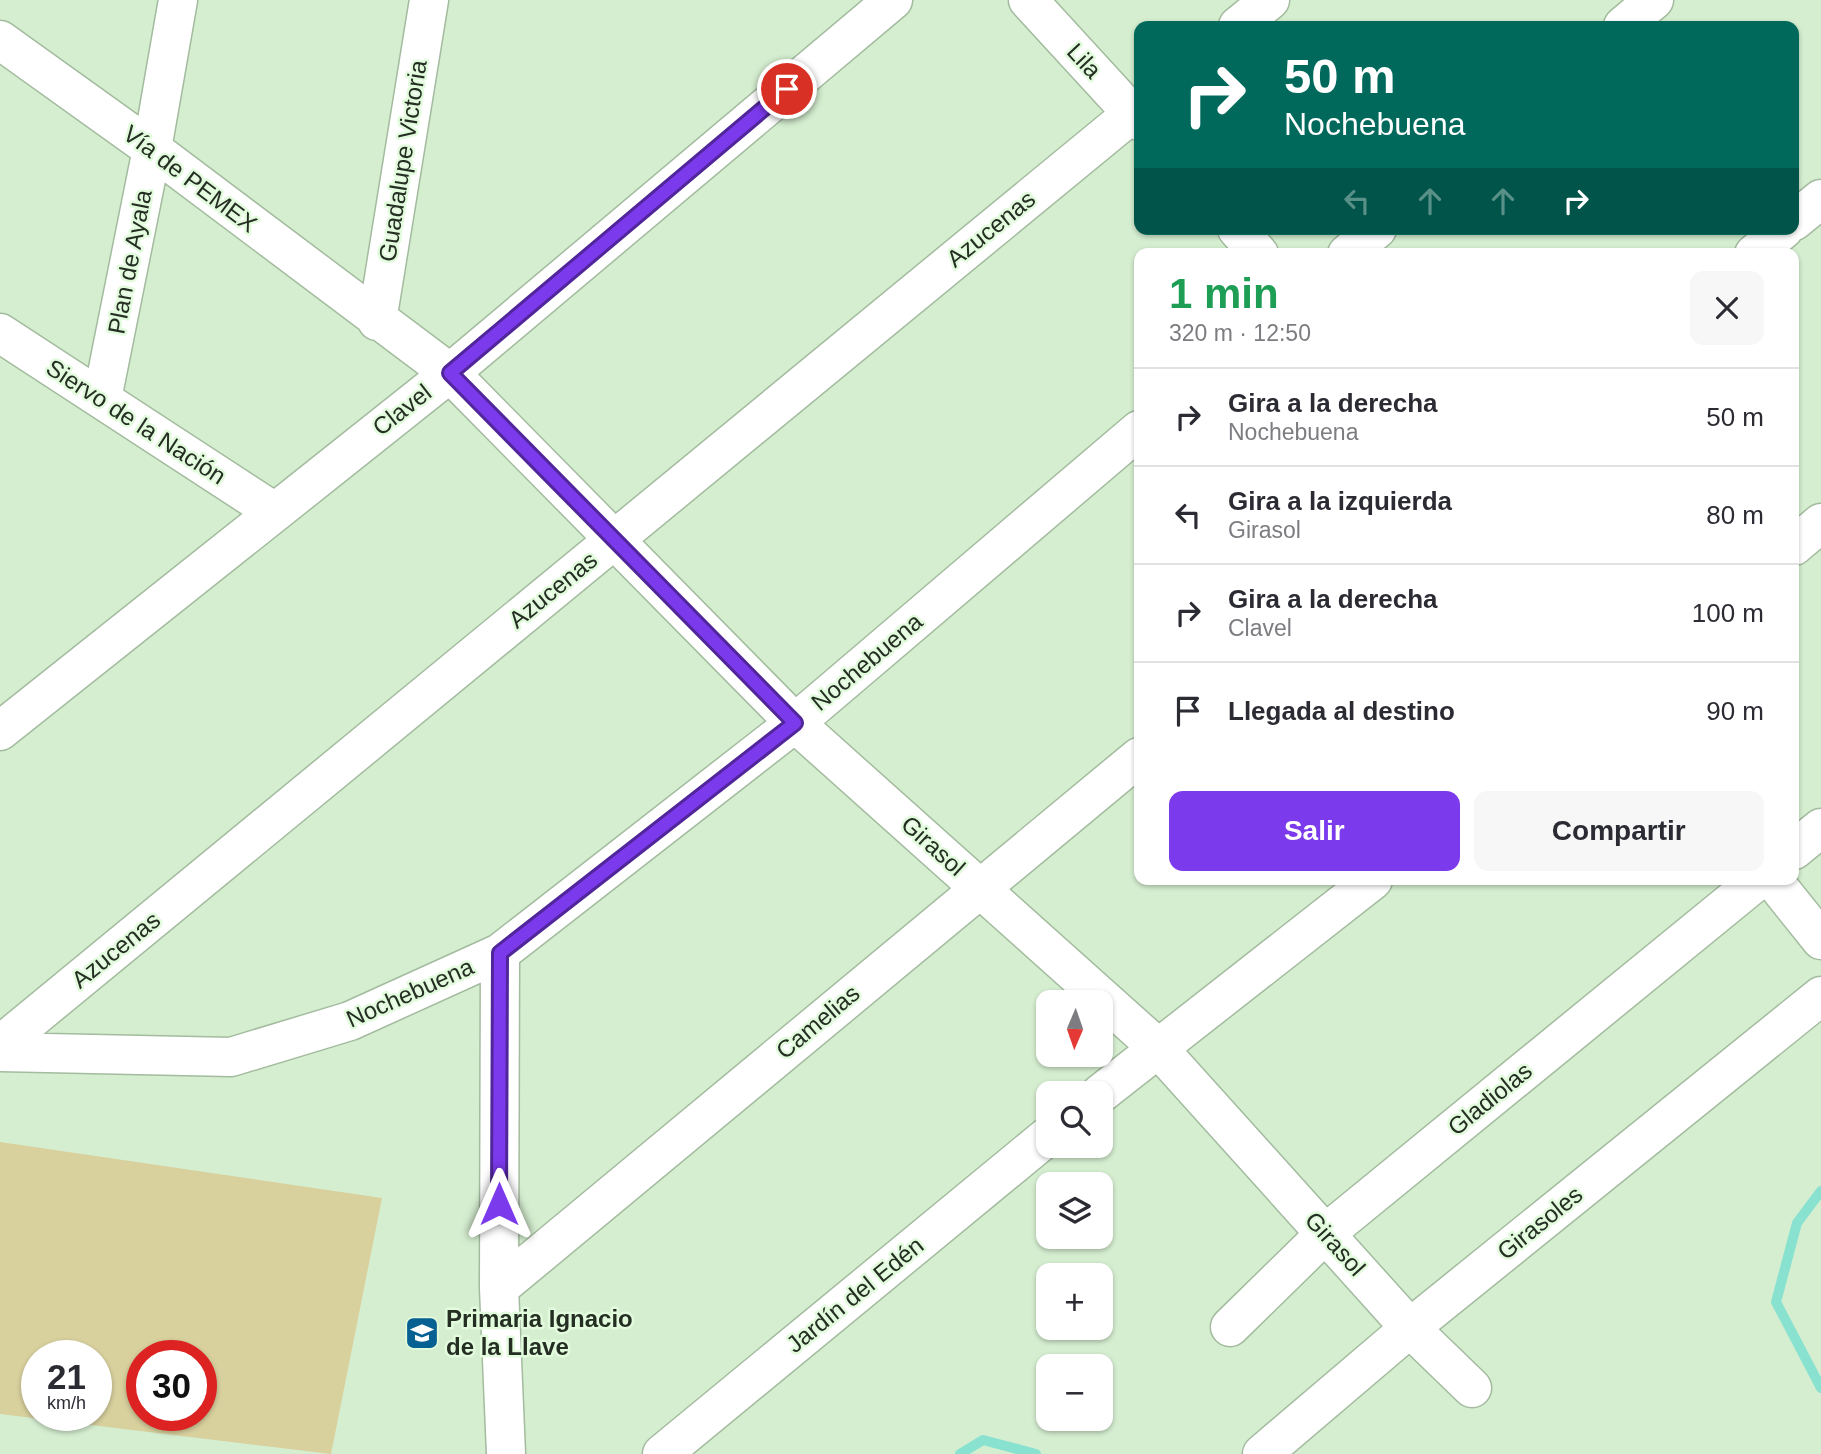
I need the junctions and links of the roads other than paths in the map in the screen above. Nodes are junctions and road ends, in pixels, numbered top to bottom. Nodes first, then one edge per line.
1 (178, 0) edge
2 (429, 0) edge
3 (893, 0) edge
4 (1028, 0) edge
5 (1270, 0) edge
6 (1654, 0) edge
7 (1244, 21) edge
8 (1629, 21) edge
9 (0, 40) edge
10 (1134, 111) edge
11 (1134, 116) edge
12 (152, 149) junction
13 (1821, 199) edge
14 (1799, 217) edge
15 (1370, 235) edge
16 (1777, 235) edge
17 (1355, 248) edge
18 (1761, 248) edge
19 (377, 321) junction
20 (0, 333) edge
21 (450, 373) junction
22 (102, 400) junction
23 (1134, 434) edge
24 (273, 511) junction
25 (1821, 523) edge
26 (615, 539) junction
27 (1799, 541) edge
28 (795, 723) junction
29 (0, 731) edge
30 (1134, 761) edge
31 (1821, 828) edge
32 (1799, 846) edge
33 (1367, 885) edge
34 (1752, 885) edge
35 (1777, 885) edge
36 (980, 887) junction
37 (1821, 940) edge
38 (500, 953) junction
39 (1821, 996) edge
40 (0, 1045) edge
41 (1157, 1047) junction
42 (0, 1052) edge
43 (1113, 1083) edge
44 (1036, 1146) edge
45 (1326, 1234) junction
46 (499, 1288) junction
47 (1230, 1326) dead end
48 (1410, 1328) junction
49 (1472, 1388) dead end
50 (506, 1454) edge
51 (662, 1454) edge
52 (1262, 1454) edge

1 - 12 street, Plan de Ayala
2 - 19 street, Guadalupe Victoria
3 - 21 street, Clavel
4 - 10 street, Lila
5 - 7 street
6 - 8 street
9 - 12 street, Vía de PEMEX
11 - 26 street, Azucenas
12 - 19 street, Vía de PEMEX
12 - 22 street, Plan de Ayala
13 - 14 street
15 - 17 street
16 - 18 street
19 - 21 street, Girasol
20 - 22 street, Siervo de la Nación
21 - 24 street, Clavel
21 - 26 street, Girasol
22 - 24 street, Siervo de la Nación
23 - 28 street, Nochebuena
24 - 29 street, Clavel
25 - 27 street
26 - 28 street, Girasol
26 - 40 street, Azucenas
28 - 36 street, Girasol
28 - 38 street, Nochebuena
30 - 36 street, Camelias
31 - 32 street
33 - 41 street
34 - 45 street, Gladiolas
35 - 37 street
36 - 41 street, Girasol
36 - 46 street, Camelias
38 - 42 street, Nochebuena
38 - 46 street
39 - 48 street, Girasoles
41 - 43 street
41 - 45 street, Girasol
44 - 51 street, Jardín del Edén
45 - 47 street, Gladiolas
45 - 48 street, Girasol
46 - 50 street
48 - 49 street, Girasol
48 - 52 street, Girasoles

